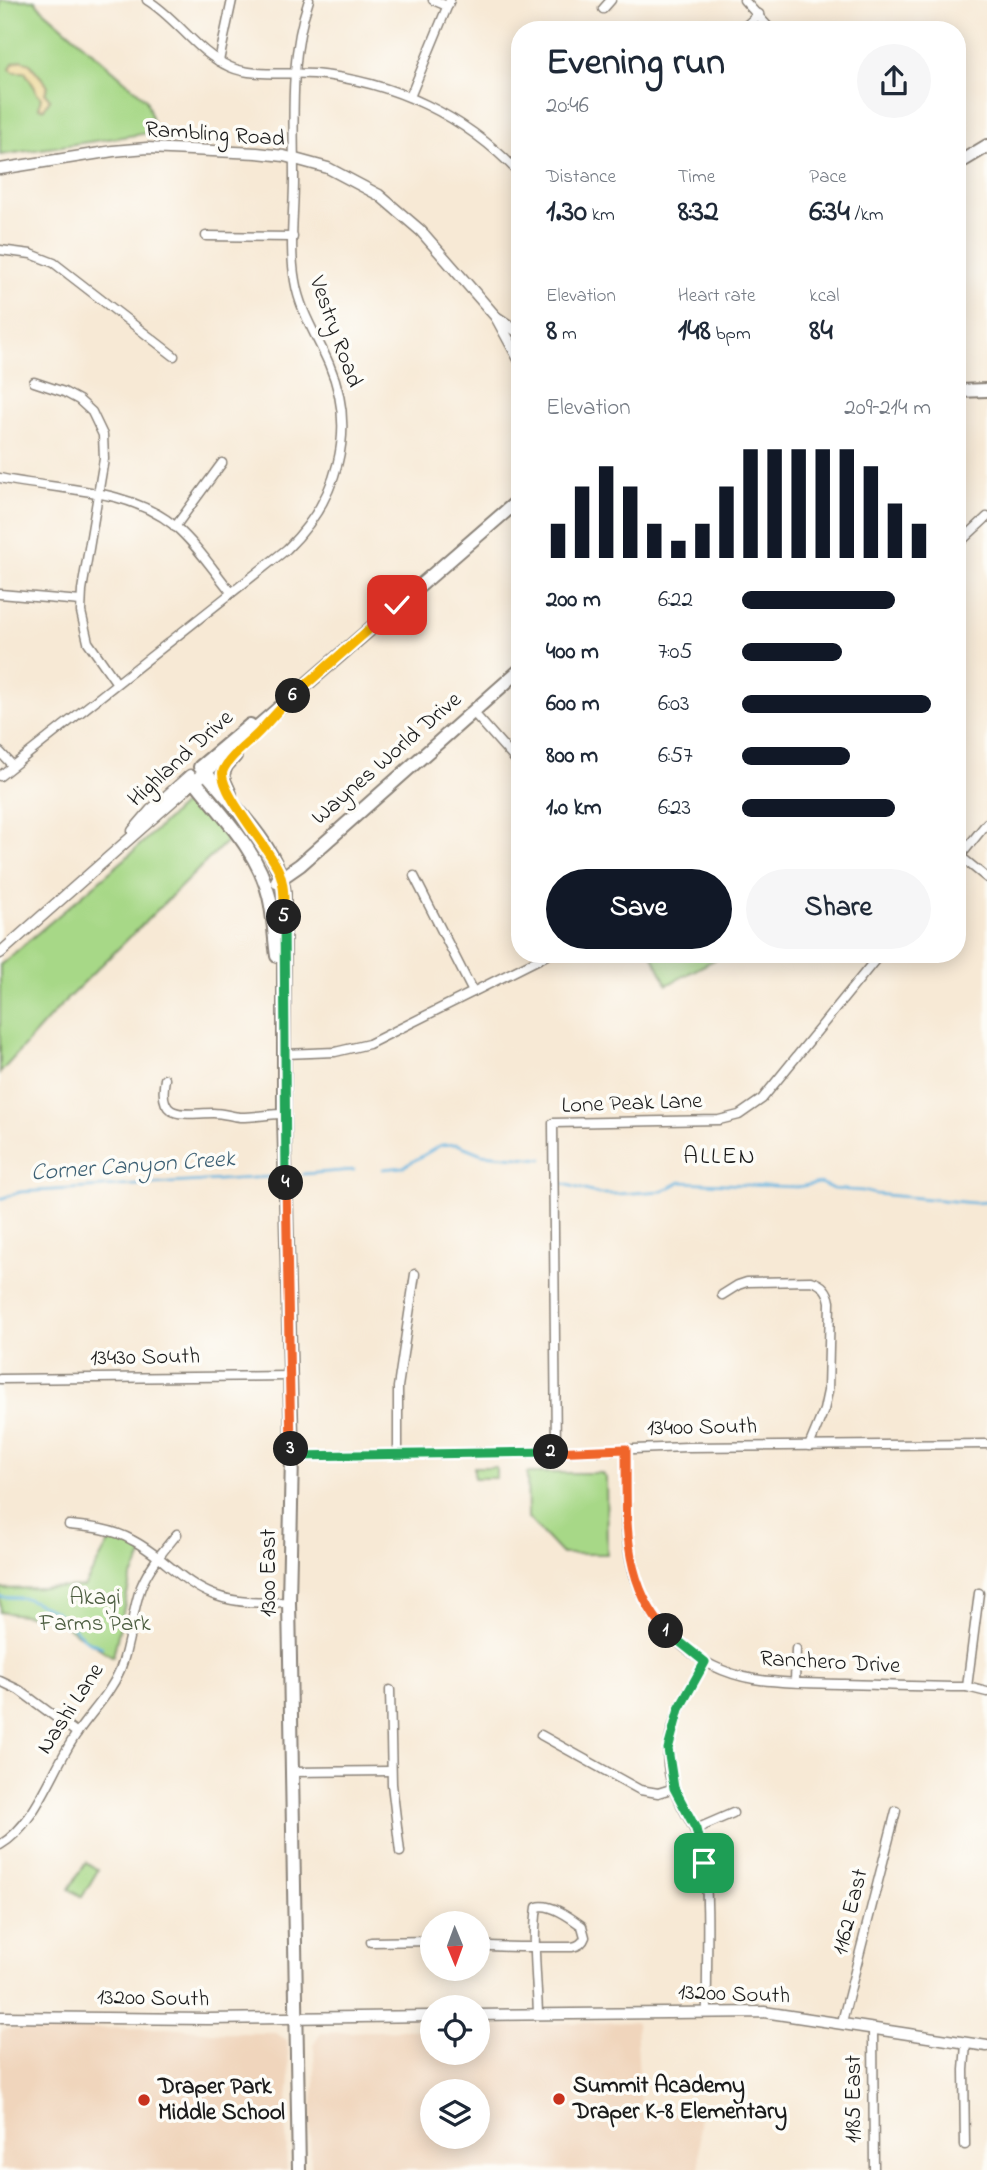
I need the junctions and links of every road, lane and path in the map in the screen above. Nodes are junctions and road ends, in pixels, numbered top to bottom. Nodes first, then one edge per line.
1 (148, 0) edge
2 (232, 0) edge
3 (309, 0) edge
4 (433, 0) edge
5 (611, 0) edge
6 (744, 0) edge
7 (449, 3) edge
8 (603, 9) dead end
9 (759, 13) junction
10 (751, 21) edge
11 (765, 21) edge
12 (219, 61) junction
13 (296, 74) junction
14 (410, 97) junction
15 (987, 146) edge
16 (294, 159) junction
17 (966, 159) edge
18 (511, 166) edge
19 (0, 169) edge
20 (206, 236) dead end
21 (293, 237) junction
22 (0, 250) edge
23 (496, 317) junction
24 (511, 327) edge
25 (511, 344) edge
26 (174, 356) dead end
27 (34, 382) dead end
28 (987, 390) edge
29 (966, 391) edge
30 (222, 463) dead end
31 (0, 478) edge
32 (99, 493) junction
33 (511, 507) edge
34 (987, 517) edge
35 (175, 527) junction
36 (966, 537) edge
37 (231, 592) junction
38 (0, 594) edge
39 (81, 601) junction
40 (511, 678) edge
41 (116, 682) junction
42 (275, 712) junction
43 (473, 712) junction
44 (0, 752) edge
45 (511, 755) edge
46 (12, 765) junction
47 (0, 776) edge
48 (197, 776) junction
49 (243, 818) junction
50 (987, 823) edge
51 (966, 849) edge
52 (966, 863) edge
53 (414, 876) dead end
54 (264, 877) junction
55 (987, 878) edge
56 (282, 879) junction
57 (0, 953) edge
58 (531, 963) edge
59 (873, 963) edge
60 (285, 976) junction
61 (473, 992) junction
62 (285, 1054) junction
63 (165, 1079) dead end
64 (284, 1114) junction
65 (415, 1274) dead end
66 (722, 1295) dead end
67 (290, 1376) junction
68 (0, 1379) edge
69 (987, 1444) edge
70 (809, 1446) junction
71 (626, 1449) junction
72 (556, 1452) junction
73 (398, 1454) junction
74 (292, 1456) junction
75 (69, 1525) dead end
76 (177, 1534) dead end
77 (158, 1557) junction
78 (979, 1593) dead end
79 (289, 1602) junction
80 (796, 1649) dead end
81 (705, 1662) junction
82 (0, 1681) edge
83 (795, 1682) junction
84 (967, 1687) junction
85 (390, 1690) dead end
86 (987, 1692) edge
87 (77, 1733) junction
88 (541, 1735) dead end
89 (391, 1771) junction
90 (292, 1772) junction
91 (674, 1788) junction
92 (896, 1811) dead end
93 (733, 1813) dead end
94 (696, 1829) junction
95 (0, 1845) edge
96 (400, 1852) dead end
97 (420, 1941) edge
98 (371, 1942) dead end
99 (490, 1946) edge
100 (536, 1948) junction
101 (707, 2012) junction
102 (538, 2014) junction
103 (490, 2015) edge
104 (420, 2016) edge
105 (0, 2017) edge
106 (297, 2018) junction
107 (842, 2022) junction
108 (873, 2028) junction
109 (966, 2044) junction
110 (987, 2046) edge
111 (965, 2146) dead end
112 (299, 2170) edge
113 (874, 2170) edge

1 - 12 street
2 - 12 street
3 - 13 street, Vestry Road
4 - 7 street
5 - 8 street
6 - 9 street
7 - 14 street
9 - 10 street
9 - 11 street
12 - 13 street
13 - 14 street
13 - 16 street, Vestry Road
14 - 18 street
15 - 17 main road
16 - 19 street, Rambling Road
16 - 21 street, Vestry Road
16 - 23 street, Rambling Road
20 - 21 street
21 - 37 street, Vestry Road
22 - 26 street
23 - 24 street, Rambling Road
23 - 25 street, Rambling Road
27 - 32 street
28 - 29 main road
30 - 35 street
31 - 32 street
32 - 35 street
32 - 39 street
33 - 42 main road, Highland Drive
34 - 36 street
35 - 37 street
37 - 41 street, Vestry Road
38 - 39 street
39 - 41 street
40 - 43 main road, Waynes World Drive
41 - 46 street, Vestry Road
42 - 48 main road, Highland Drive
42 - 49 main road
43 - 45 street
43 - 56 main road, Waynes World Drive
44 - 46 street
46 - 47 street, Vestry Road
48 - 49 main road, 1300 East
48 - 54 main road, 1300 East
48 - 57 street, Highland Drive
49 - 56 main road, 1300 East
50 - 51 street
52 - 55 street
53 - 61 street
54 - 56 main road
54 - 60 main road, 1300 East
56 - 60 main road, 1300 East
58 - 61 street
59 - 72 street, Lone Peak Lane
60 - 62 main road, 1300 East
61 - 62 street
62 - 64 main road, 1300 East
63 - 64 street
64 - 67 main road, 1300 East
65 - 73 street
66 - 70 street
67 - 68 street, 13430 South
67 - 74 main road, 1300 East
69 - 70 street, 13400 South
70 - 71 street, 13400 South
71 - 72 street, 13400 South
71 - 81 street, Ranchero Drive
72 - 73 street, 13400 South
73 - 74 street, 13400 South
74 - 79 main road, 1300 East
75 - 77 street
76 - 77 street, Nashi Lane
77 - 79 street
77 - 87 street, Nashi Lane
78 - 84 street
79 - 90 main road, 1300 East
80 - 83 street
81 - 83 street, Ranchero Drive
81 - 91 street
82 - 87 street
83 - 84 street, Ranchero Drive
84 - 86 street, Ranchero Drive
85 - 89 street
87 - 95 street, Nashi Lane
88 - 91 street
89 - 90 street
89 - 96 street
90 - 106 main road, 1300 East
91 - 94 street
92 - 107 street, 1162 East
93 - 94 street
94 - 101 street
97 - 98 street
99 - 100 street
100 - 100 street
100 - 102 street
101 - 102 street, 13200 South
101 - 107 street, 13200 South
102 - 103 street, 13200 South
104 - 106 street, 13200 South
105 - 106 street, 13200 South
106 - 112 main road, 1300 East
107 - 108 street, 13200 South
108 - 109 street, 13200 South
108 - 113 street, 1185 East
109 - 110 street, 13200 South
109 - 111 street

